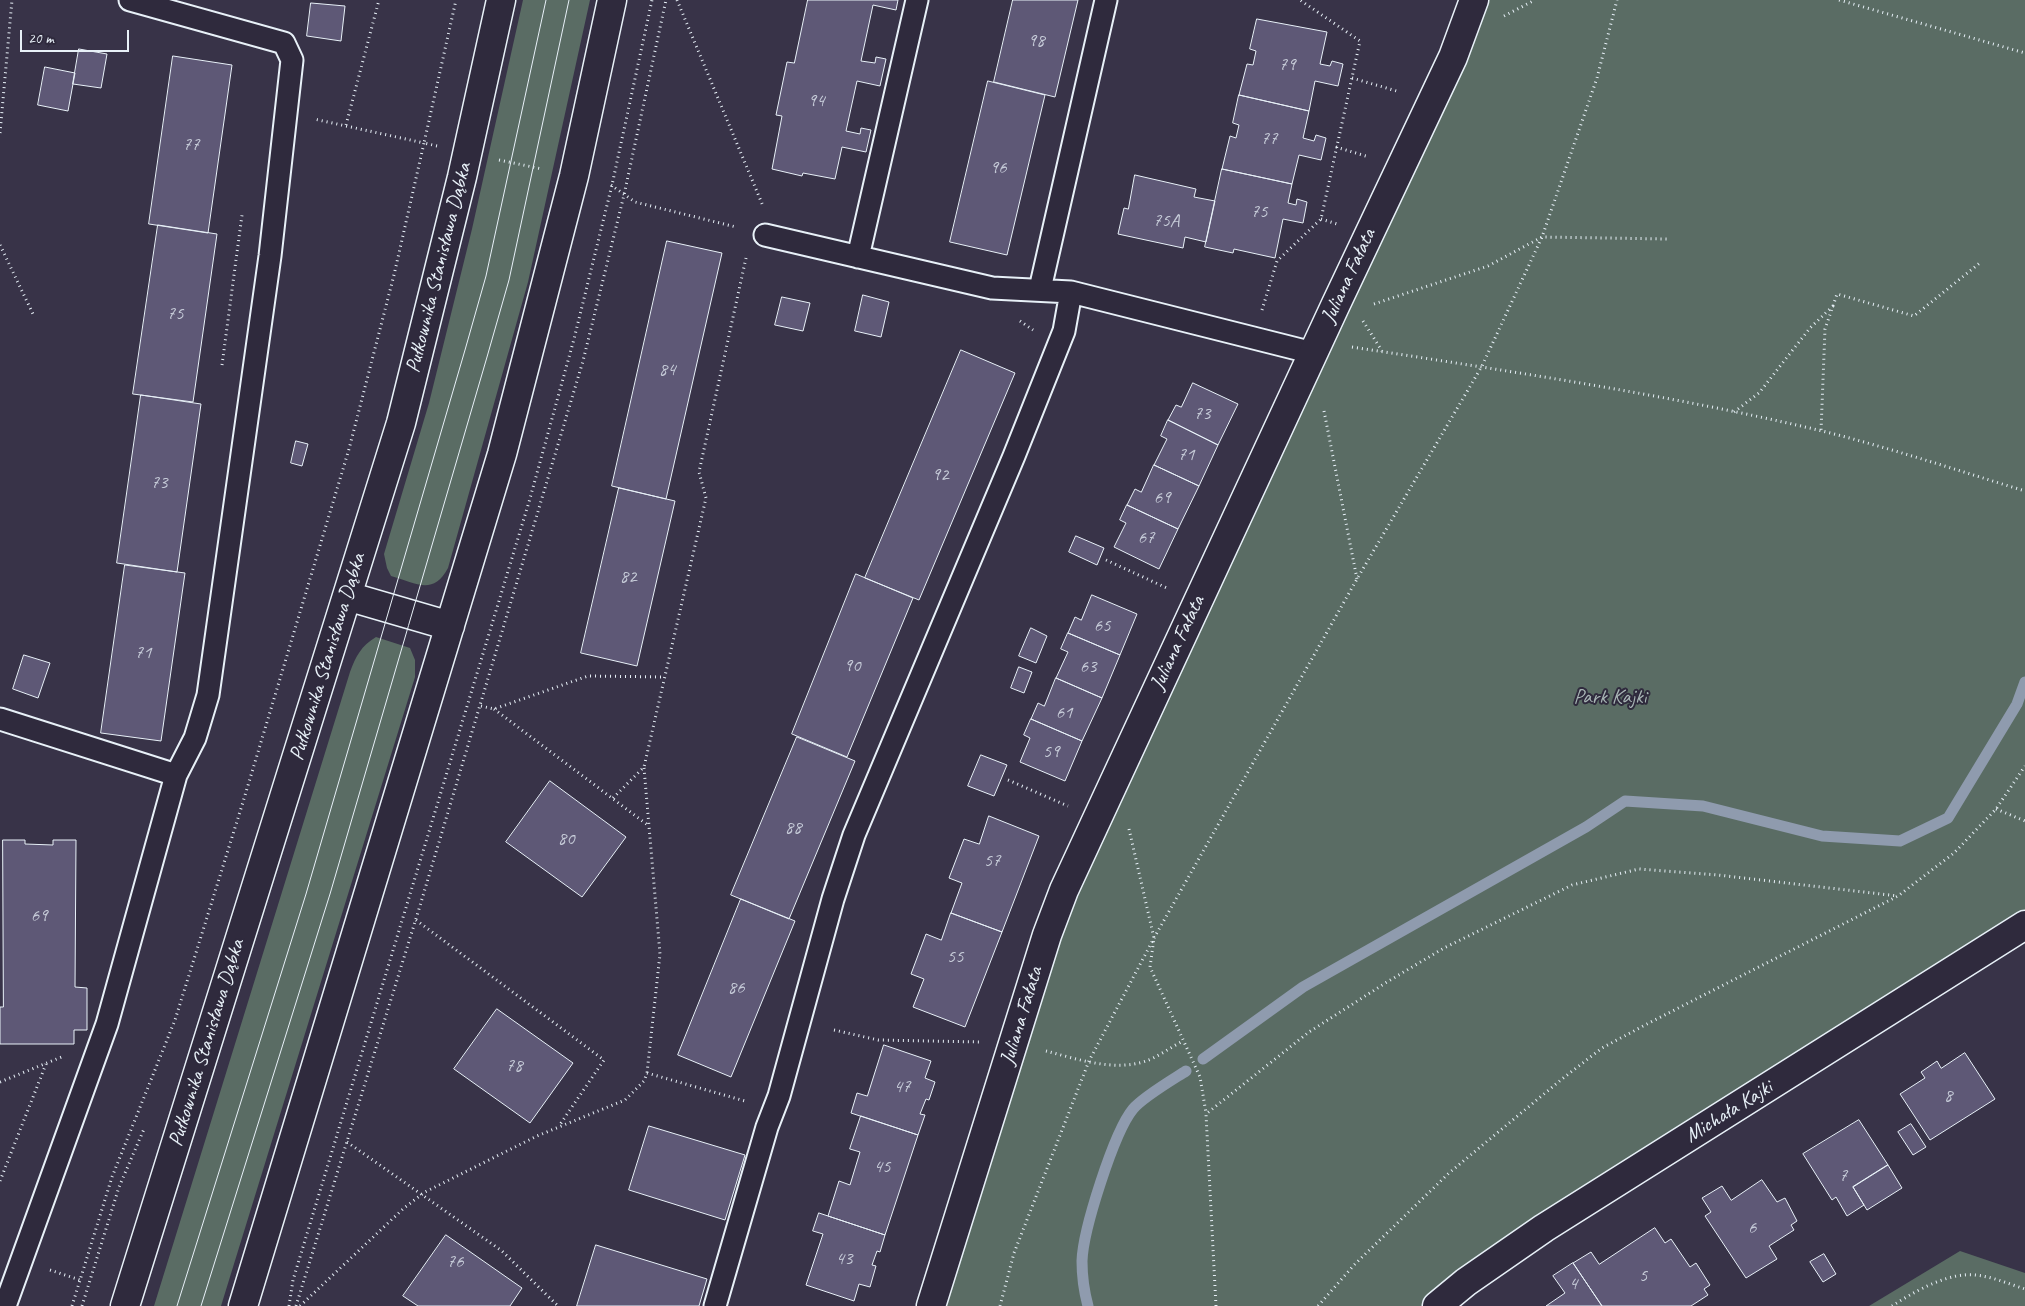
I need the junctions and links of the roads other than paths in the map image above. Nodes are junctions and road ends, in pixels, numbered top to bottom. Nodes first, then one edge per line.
1 (130, 0) edge
2 (502, 0) edge
3 (612, 0) edge
4 (917, 0) edge
5 (1106, 0) edge
6 (1474, 0) edge
7 (765, 235) dead end
8 (858, 257) junction
9 (1040, 289) junction
10 (1071, 292) junction
11 (1313, 353) junction
12 (347, 596) junction
13 (450, 626) junction
14 (0, 719) edge
15 (176, 775) junction
16 (2025, 925) edge
17 (5, 1306) edge
18 (125, 1306) edge
19 (243, 1306) edge
20 (715, 1306) edge
21 (931, 1306) edge
22 (1437, 1306) edge

1 - 15 lane
2 - 12 street, Pułkownika Stanisława Dąbka
3 - 13 street
4 - 8 lane
5 - 9 lane
6 - 11 street, Juliana Fałata
7 - 8 lane
8 - 9 lane
9 - 10 lane
10 - 11 lane
10 - 20 lane
11 - 21 street, Juliana Fałata
12 - 13 street
12 - 18 street, Pułkownika Stanisława Dąbka
13 - 19 street
14 - 15 lane
15 - 17 lane
16 - 22 street, Michała Kajki

